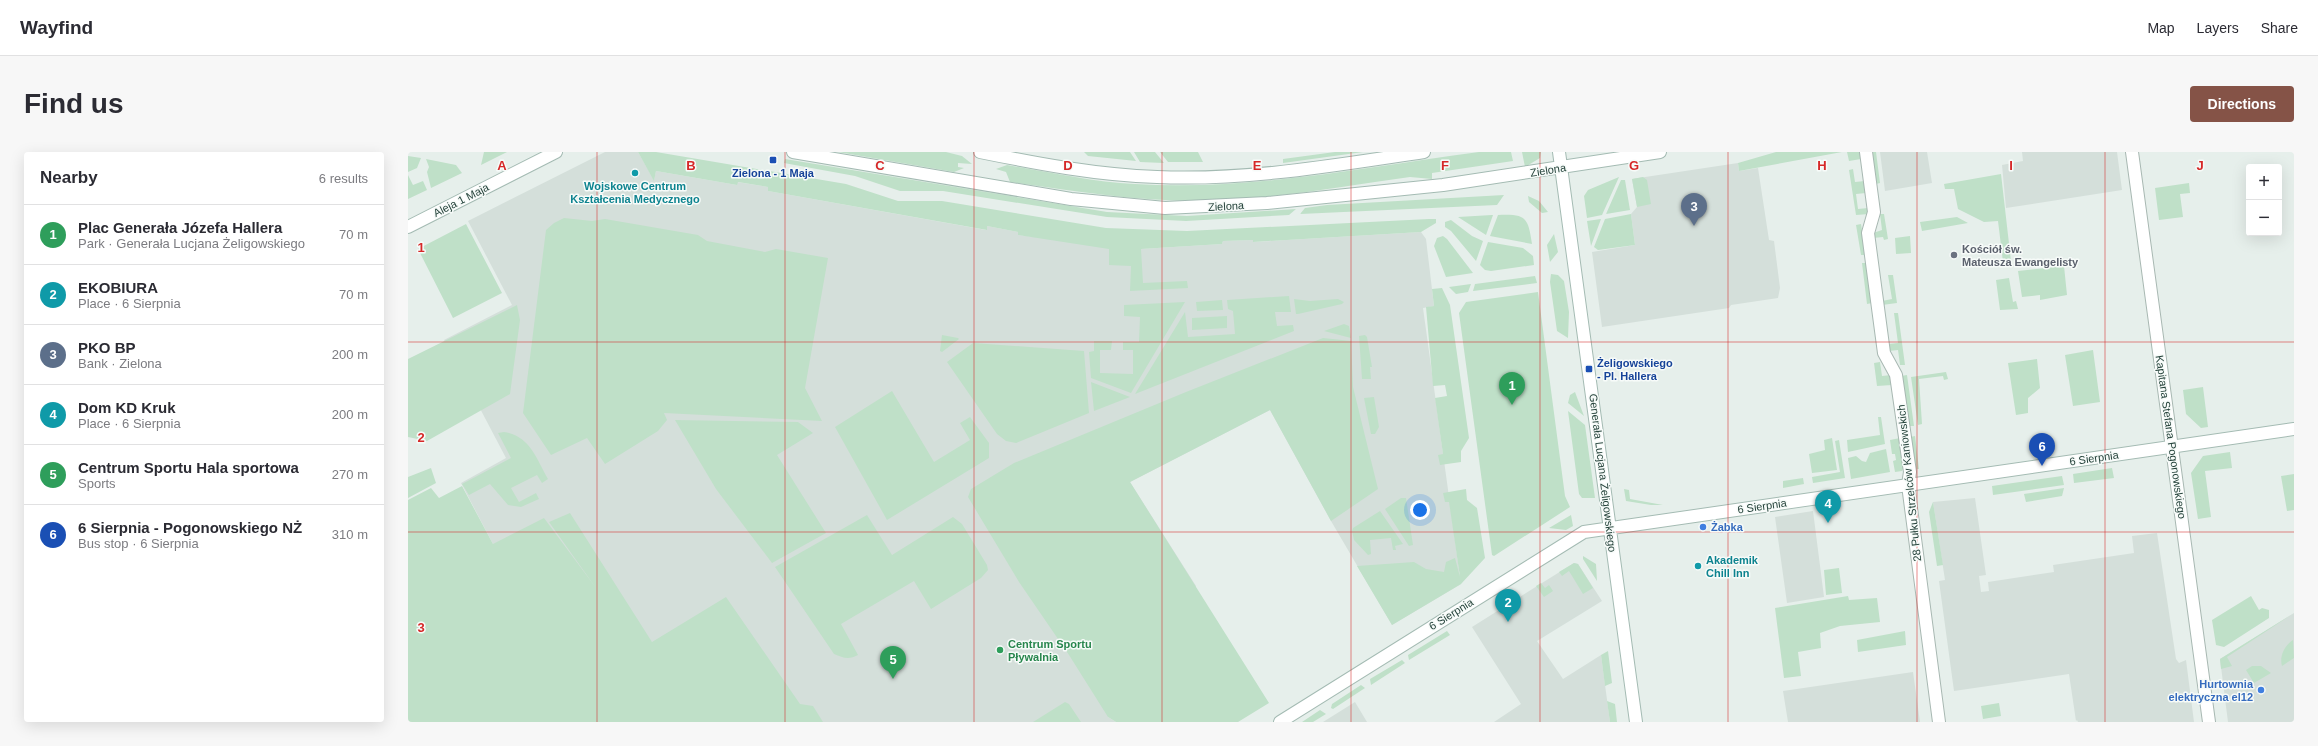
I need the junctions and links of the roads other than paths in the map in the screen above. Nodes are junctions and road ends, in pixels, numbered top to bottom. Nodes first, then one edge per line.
1 (556, 152) edge
2 (793, 152) edge
3 (980, 152) edge
4 (1424, 152) edge
5 (1559, 152) edge
6 (1660, 152) edge
7 (1866, 152) edge
8 (2132, 152) edge
9 (1002, 154) edge
10 (541, 156) edge
11 (1561, 168) junction
12 (408, 227) edge
13 (2294, 429) edge
14 (2172, 446) junction
15 (1908, 485) junction
16 (1610, 528) junction
17 (1280, 722) edge
18 (1636, 722) edge
19 (1939, 722) edge
20 (2209, 722) edge

1 - 10 street, Aleja 1 Maja
2 - 11 street, Zielona
3 - 9 street
4 - 9 street
5 - 11 street, Generała Lucjana Żeligowskiego
6 - 11 street, Zielona
7 - 15 street, 28 Pułku Strzelców Kaniowskich
8 - 14 street, Kapitana Stefana Pogonowskiego
10 - 12 street, Aleja 1 Maja
11 - 16 street, Generała Lucjana Żeligowskiego
13 - 14 street, 6 Sierpnia
14 - 15 street, 6 Sierpnia
14 - 20 street, Kapitana Stefana Pogonowskiego
15 - 16 street, 6 Sierpnia
15 - 19 street, 28 Pułku Strzelców Kaniowskich
16 - 17 street, 6 Sierpnia
16 - 18 street, Generała Lucjana Żeligowskiego

